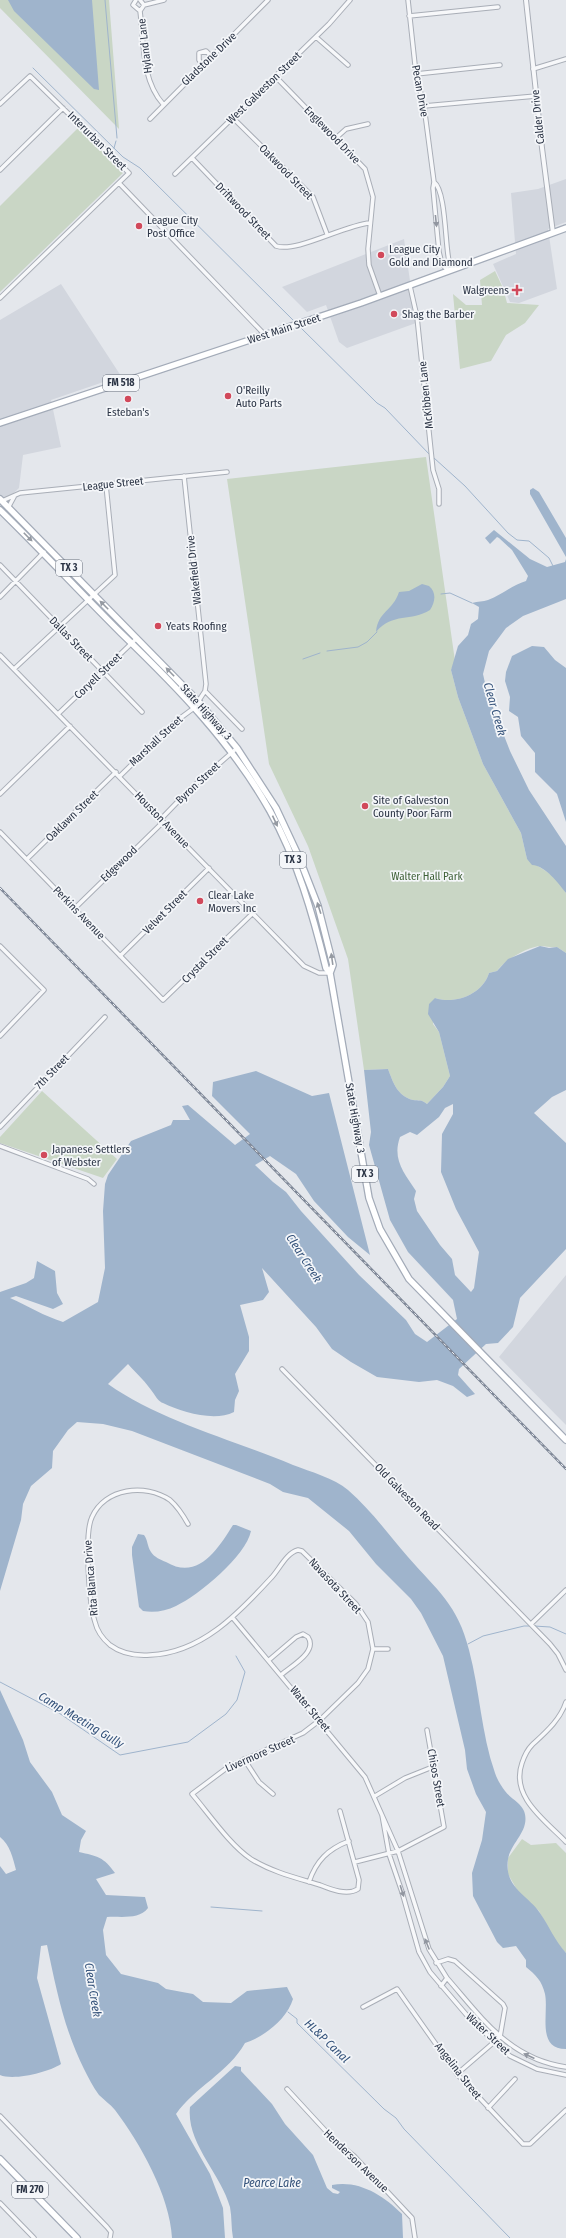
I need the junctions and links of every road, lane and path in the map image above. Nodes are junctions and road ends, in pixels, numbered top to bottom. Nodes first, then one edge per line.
1 (136, 0) edge
2 (140, 0) edge
3 (164, 0) edge
4 (268, 0) edge
5 (350, 0) edge
6 (408, 0) edge
7 (527, 0) edge
8 (144, 5) junction
9 (498, 6) dead end
10 (140, 11) junction
11 (409, 16) junction
12 (316, 37) junction
13 (212, 56) junction
14 (566, 59) edge
15 (203, 65) junction
16 (348, 65) dead end
17 (500, 65) dead end
18 (533, 68) junction
19 (416, 74) junction
20 (275, 76) junction
21 (536, 96) junction
22 (0, 104) edge
23 (163, 104) junction
24 (424, 106) junction
25 (63, 108) junction
26 (233, 118) junction
27 (150, 119) dead end
28 (368, 124) dead end
29 (336, 138) junction
30 (192, 158) junction
31 (0, 170) edge
32 (175, 174) dead end
33 (434, 182) junction
34 (119, 183) junction
35 (370, 223) junction
36 (566, 228) edge
37 (553, 233) junction
38 (327, 234) junction
39 (448, 269) junction
40 (410, 286) junction
41 (380, 296) junction
42 (0, 298) edge
43 (265, 335) junction
44 (0, 423) edge
45 (227, 472) dead end
46 (184, 476) junction
47 (106, 485) junction
48 (14, 497) junction
49 (1, 500) edge
50 (439, 504) dead end
51 (8, 508) junction
52 (1, 512) edge
53 (48, 547) junction
54 (43, 552) junction
55 (0, 565) edge
56 (16, 582) junction
57 (93, 594) junction
58 (0, 597) edge
59 (88, 598) junction
60 (59, 627) junction
61 (137, 638) junction
62 (132, 643) junction
63 (0, 655) edge
64 (14, 669) junction
65 (102, 671) junction
66 (205, 691) junction
67 (199, 702) junction
68 (194, 708) junction
69 (142, 712) dead end
70 (58, 714) junction
71 (70, 726) junction
72 (242, 729) dead end
73 (238, 748) junction
74 (232, 752) junction
75 (116, 772) junction
76 (120, 776) junction
77 (0, 794) edge
78 (161, 819) junction
79 (0, 832) edge
80 (27, 860) junction
81 (209, 868) junction
82 (74, 909) junction
83 (253, 913) junction
84 (0, 946) edge
85 (120, 956) junction
86 (330, 972) junction
87 (157, 994) joint
88 (105, 1017) dead end
89 (1, 1034) edge
90 (0, 1127) edge
91 (0, 1146) edge
92 (94, 1184) dead end
93 (282, 1369) dead end
94 (566, 1440) edge
95 (188, 1524) dead end
96 (298, 1550) joint
97 (566, 1590) edge
98 (232, 1617) junction
99 (531, 1624) junction
100 (373, 1649) junction
101 (388, 1649) dead end
102 (269, 1660) junction
103 (566, 1670) edge
104 (281, 1675) junction
105 (566, 1702) edge
106 (320, 1720) junction
107 (427, 1730) dead end
108 (244, 1759) junction
109 (434, 1766) junction
110 (273, 1794) dead end
111 (375, 1796) junction
112 (380, 1806) junction
113 (340, 1811) dead end
114 (349, 1841) junction
115 (566, 1842) edge
116 (398, 1851) junction
117 (389, 1854) junction
118 (355, 1862) junction
119 (309, 1882) junction
120 (436, 1963) junction
121 (447, 1978) junction
122 (441, 1986) junction
123 (363, 2007) dead end
124 (500, 2037) junction
125 (495, 2043) junction
126 (566, 2067) edge
127 (457, 2074) junction
128 (566, 2075) edge
129 (515, 2079) dead end
130 (287, 2089) dead end
131 (488, 2108) junction
132 (566, 2110) edge
133 (0, 2116) edge
134 (0, 2159) edge
135 (0, 2203) edge
136 (34, 2238) edge
137 (77, 2238) edge
138 (110, 2238) edge
139 (415, 2238) edge

1 - 10 street
2 - 8 street
3 - 8 street, Hyland Lane
4 - 13 street, Gladstone Drive
5 - 12 street, West Galveston Street
6 - 11 street, Pecan Drive
7 - 18 street, Calder Drive
8 - 10 street, Hyland Lane
9 - 11 street
10 - 23 street, Hyland Lane
11 - 19 street, Pecan Drive
12 - 16 street
12 - 20 street, West Galveston Street
13 - 15 street, Gladstone Drive
13 - 15 street
14 - 18 street
15 - 23 street, Gladstone Drive
17 - 19 street
18 - 21 street, Calder Drive
19 - 24 street, Pecan Drive
20 - 26 street, West Galveston Street
20 - 29 street, Englewood Drive
21 - 24 street
21 - 37 street, Calder Drive
22 - 25 street, Interurban Street
23 - 27 street, Gladstone Drive
24 - 33 street, Pecan Drive
25 - 31 street
25 - 34 street, Interurban Street
26 - 30 street, West Galveston Street
26 - 38 street, Oakwood Street
28 - 29 street
29 - 35 street, Englewood Drive
30 - 32 street, West Galveston Street
30 - 38 street, Driftwood Street
33 - 39 street, Pecan Drive
33 -> 39 street, Pecan Drive
34 - 42 street
34 - 43 street, Interurban Street
35 - 38 street, Driftwood Street
35 - 41 street, Englewood Drive
36 - 37 main road, West Main Street / FM 518
37 - 39 main road, West Main Street / FM 518
39 - 40 main road, West Main Street / FM 518
40 - 41 main road, West Main Street / FM 518
40 - 50 street, McKibben Lane
41 - 43 main road, West Main Street / FM 518
43 - 44 main road, West Main Street / FM 518
45 - 46 street, League Street
46 - 47 street, League Street
46 - 66 street, Wakefield Drive
47 - 48 street, League Street
47 - 57 street
48 - 49 street, League Street
48 - 51 street
49 - 51 main road, State Highway 3 / TX 3
51 - 53 main road, State Highway 3 / TX 3
52 -> 54 main road, State Highway 3 / TX 3
53 - 54 street
53 - 57 main road, State Highway 3 / TX 3
54 - 56 street
54 - 59 main road, State Highway 3 / TX 3
55 - 56 street, Dallas Street
56 - 58 street
56 - 60 street, Dallas Street
57 - 59 street
61 -> 57 main road, State Highway 3 / TX 3
59 - 60 street
59 - 62 main road, State Highway 3 / TX 3
60 - 64 street
60 - 65 street, Dallas Street
61 - 62 street, Coryell Street
67 -> 61 main road, State Highway 3 / TX 3
62 - 65 street, Coryell Street
62 - 68 main road, State Highway 3 / TX 3
63 - 64 street, Houston Avenue
64 - 70 street, Houston Avenue
65 - 69 street, Dallas Street
65 - 70 street, Coryell Street
66 - 67 street, Wakefield Drive
66 - 72 street
67 - 68 street, Wakefield Drive
67 - 73 main road, State Highway 3 / TX 3
68 - 74 main road, State Highway 3 / TX 3
68 - 76 street, Marshall Street
70 - 71 street, Houston Avenue
71 - 75 street, Houston Avenue
71 - 77 street
73 - 74 street, Byron Street
86 -> 73 main road, State Highway 3 / TX 3
74 - 78 street, Byron Street
74 -> 86 main road, State Highway 3 / TX 3
75 - 76 street, Houston Avenue
75 - 80 street, Oaklawn Street
76 - 78 street, Houston Avenue
78 - 81 street, Houston Avenue
78 - 82 street, Edgewood
79 - 80 street, Perkins Avenue
80 - 82 street, Perkins Avenue
81 - 83 street, Houston Avenue
81 - 85 street, Velvet Street
82 - 85 street, Perkins Avenue
83 - 86 street, Houston Avenue
83 - 87 street, Crystal Street
84 - 89 street
85 - 87 street, Perkins Avenue
86 - 94 main road, State Highway 3 / TX 3
88 - 90 street, 7th Street
91 - 92 street
93 - 99 street, Old Galveston Road
95 - 98 street, Rita Blanca Drive
96 - 98 street, Rita Blanca Drive
96 - 100 street, Navasota Street
97 - 99 street
98 - 102 street, Water Street
99 - 103 street, Old Galveston Road
100 - 101 street
100 - 106 street, Livermore Street
102 - 104 street, Water Street
102 - 104 street
104 - 106 street, Water Street
105 - 115 street
106 - 108 street, Livermore Street
106 - 111 street, Water Street
107 - 109 street, Chisos Street
108 - 110 street
108 - 119 street, Livermore Street
109 - 111 street
109 - 116 street, Chisos Street
111 - 112 street, Water Street
112 - 116 street, Water Street
112 - 117 street, Water Street
113 - 114 street
114 - 118 street
114 - 119 street
116 - 117 street
120 -> 116 street, Water Street
117 - 118 street
117 -> 122 street, Water Street
118 - 119 street
120 - 121 street, Water Street
120 - 124 street
121 - 122 street
121 - 124 street, Water Street
122 - 125 street, Water Street
123 - 127 street, Angelina Street
124 - 125 street
126 -> 124 street, Water Street
125 - 127 street
125 - 128 street, Water Street
127 - 131 street, Angelina Street
129 - 131 street
130 - 139 street, Henderson Avenue
131 - 132 street, Angelina Street
133 - 138 street
134 - 137 main road, FM 270
135 - 136 street

